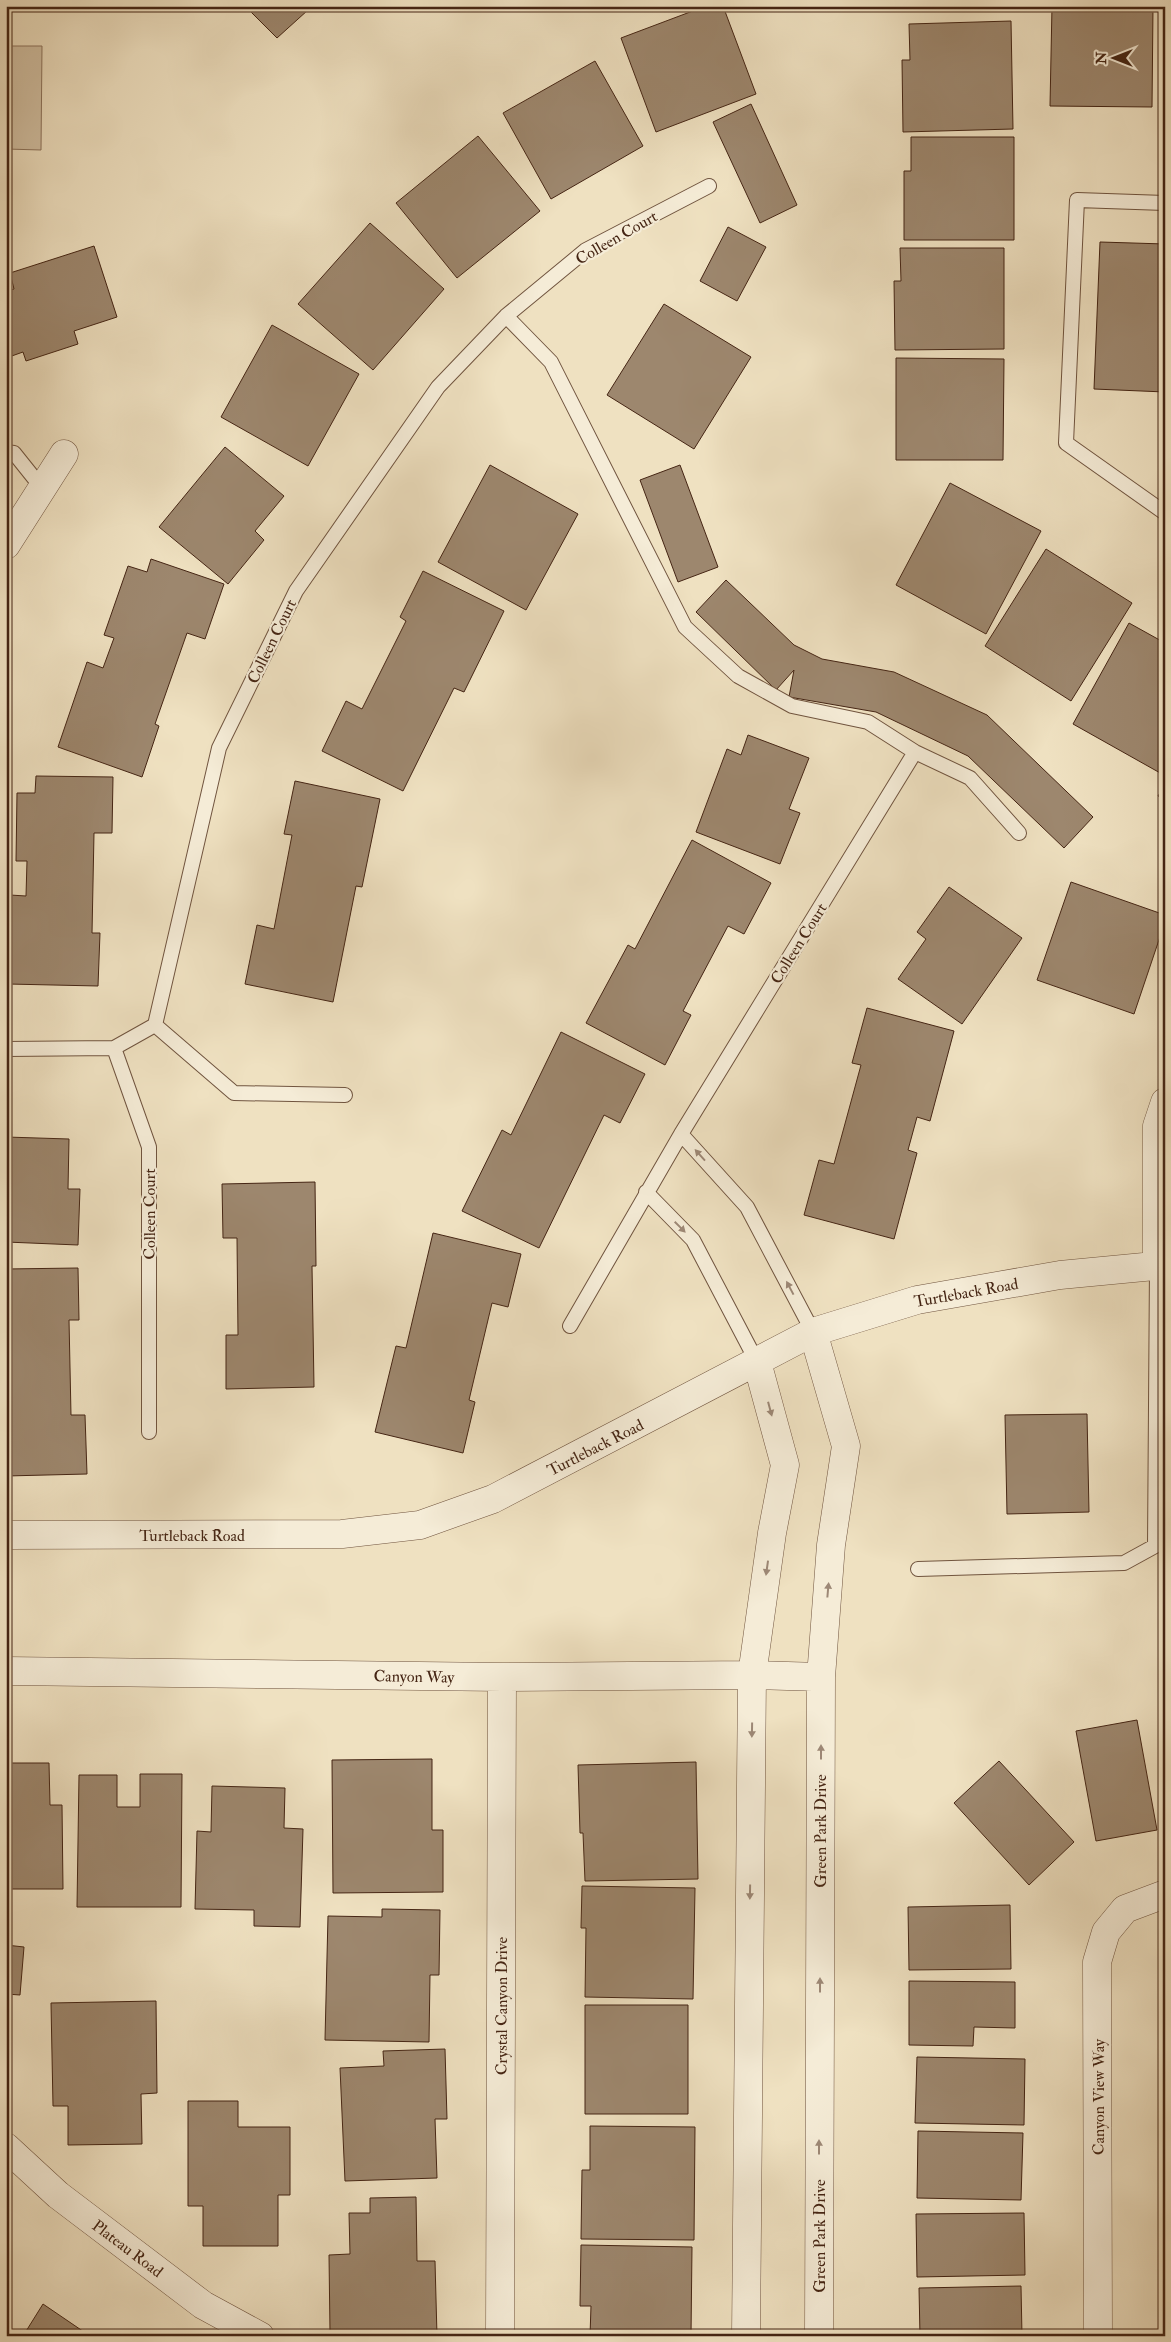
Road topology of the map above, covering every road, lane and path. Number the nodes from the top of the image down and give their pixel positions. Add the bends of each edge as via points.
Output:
1 (709, 186) dead end
2 (1165, 204) edge
3 (506, 316) junction
4 (6, 452) edge
5 (64, 454) dead end
6 (42, 488) junction
7 (1165, 513) edge
8 (6, 545) edge
9 (915, 752) junction
10 (1019, 834) dead end
11 (154, 1025) junction
12 (114, 1048) junction
13 (6, 1049) edge
14 (345, 1095) dead end
15 (1165, 1102) edge
16 (681, 1134) junction
17 (646, 1192) junction
18 (1161, 1266) edge
19 (570, 1326) dead end
20 (813, 1332) junction
21 (757, 1362) junction
22 (1160, 1381) edge
23 (149, 1432) dead end
24 (6, 1535) edge
25 (918, 1569) dead end
26 (6, 1671) edge
27 (752, 1675) junction
28 (502, 1677) junction
29 (821, 1677) junction
30 (1165, 1894) edge
31 (6, 2146) edge
32 (260, 2336) edge
33 (500, 2336) edge
34 (746, 2336) edge
35 (819, 2336) edge
36 (1098, 2336) edge

1 - 3 lane, Colleen Court via 586,250
2 - 7 lane via 1077,200 1066,443
3 - 9 lane via 551,362 684,627 738,676 792,706 868,722
3 - 11 lane, Colleen Court via 438,386 292,600 219,748
4 - 6 lane via 14,452
5 - 6 street
6 - 8 street
9 - 10 lane via 970,778
9 - 16 lane, Colleen Court
11 - 12 lane
11 - 14 lane via 234,1094
12 - 13 lane
12 - 23 lane, Colleen Court via 149,1146
15 - 18 street via 1156,1126
16 - 17 lane, Colleen Court
20 -> 16 lane via 747,1207
17 - 19 lane, Colleen Court
17 -> 21 lane via 693,1240
18 - 20 street, Turtleback Road via 1060,1275 916,1300
18 - 22 lane
20 - 21 street, Turtleback Road
29 -> 20 street, Green Park Drive via 831,1545 846,1446
21 - 24 street, Turtleback Road via 493,1499 420,1524 342,1534
21 -> 27 street via 785,1464
22 - 25 lane via 1155,1546 1124,1563
26 - 28 street, Canyon Way
27 - 28 street, Canyon Way
27 - 29 street, Canyon Way
27 -> 34 street
28 - 33 street, Crystal Canyon Drive
35 -> 29 street, Green Park Drive
30 - 36 street, Canyon View Way via 1125,1909 1106,1932 1097,1962
31 - 32 street, Plateau Road via 58,2195 203,2305

